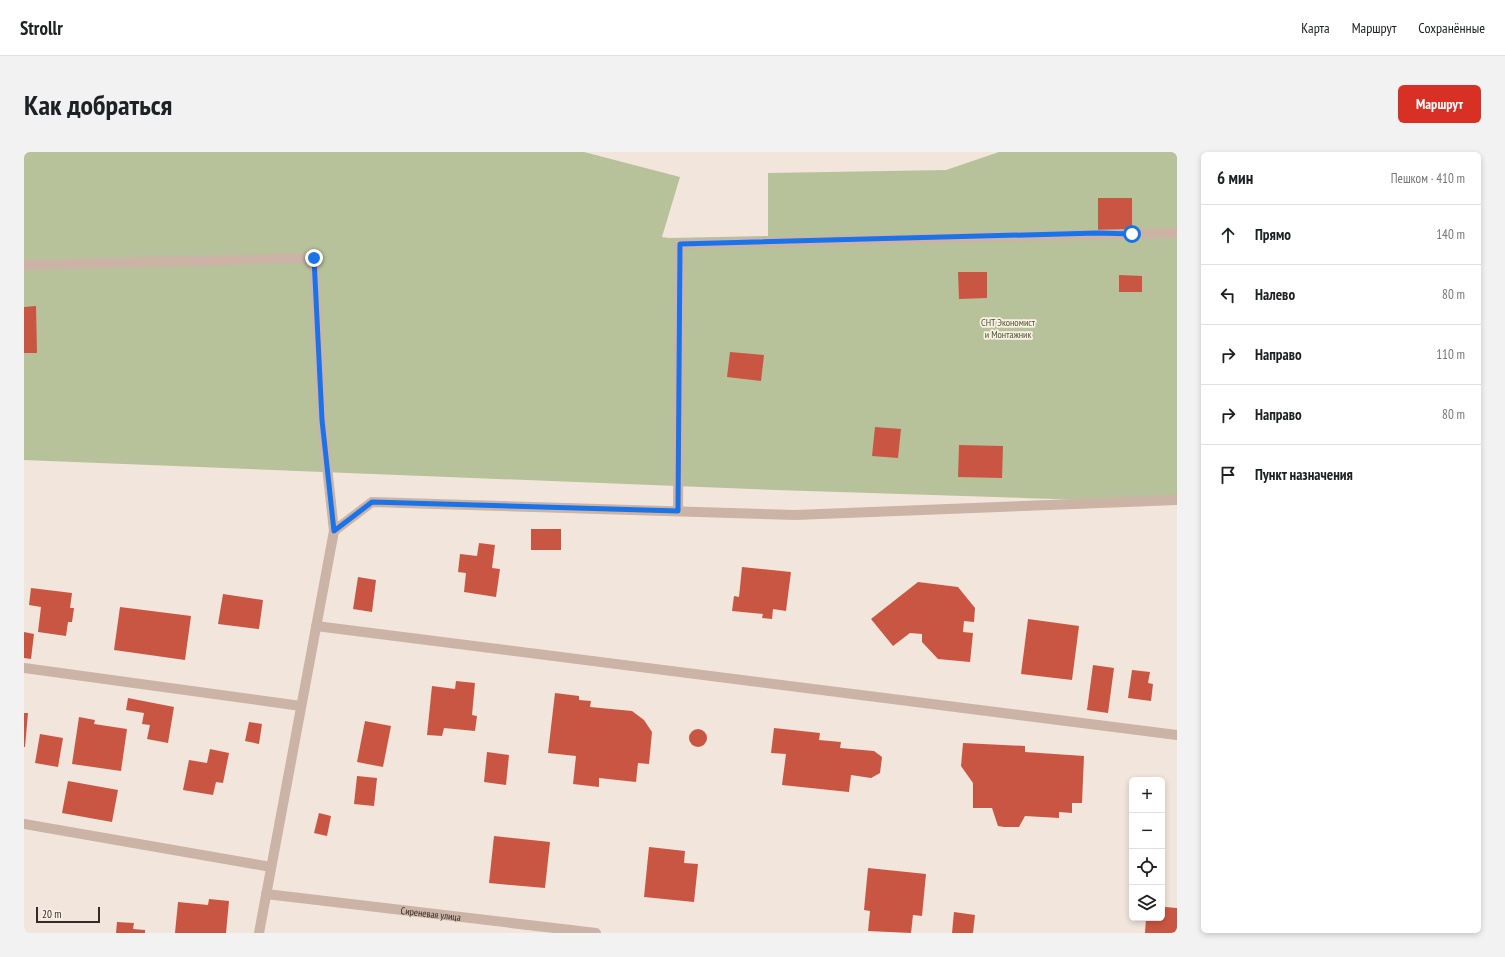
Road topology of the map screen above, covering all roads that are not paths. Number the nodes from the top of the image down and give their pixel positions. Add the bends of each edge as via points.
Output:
1 (1177, 232) edge
2 (24, 265) edge
3 (1177, 500) edge
4 (678, 511) junction
5 (334, 531) junction
6 (316, 626) junction
7 (24, 668) edge
8 (301, 706) junction
9 (1177, 735) edge
10 (24, 824) edge
11 (271, 867) junction
12 (266, 894) junction
13 (259, 933) edge
14 (596, 933) edge

1 - 4 street via 680,244
2 - 5 street via 314,258 322,420
3 - 4 street via 795,515
4 - 5 street via 372,502
5 - 6 street
6 - 8 street
6 - 9 street
7 - 8 street
8 - 11 street
10 - 11 street
11 - 12 street
12 - 13 street
12 - 14 street, Сиреневая улица

